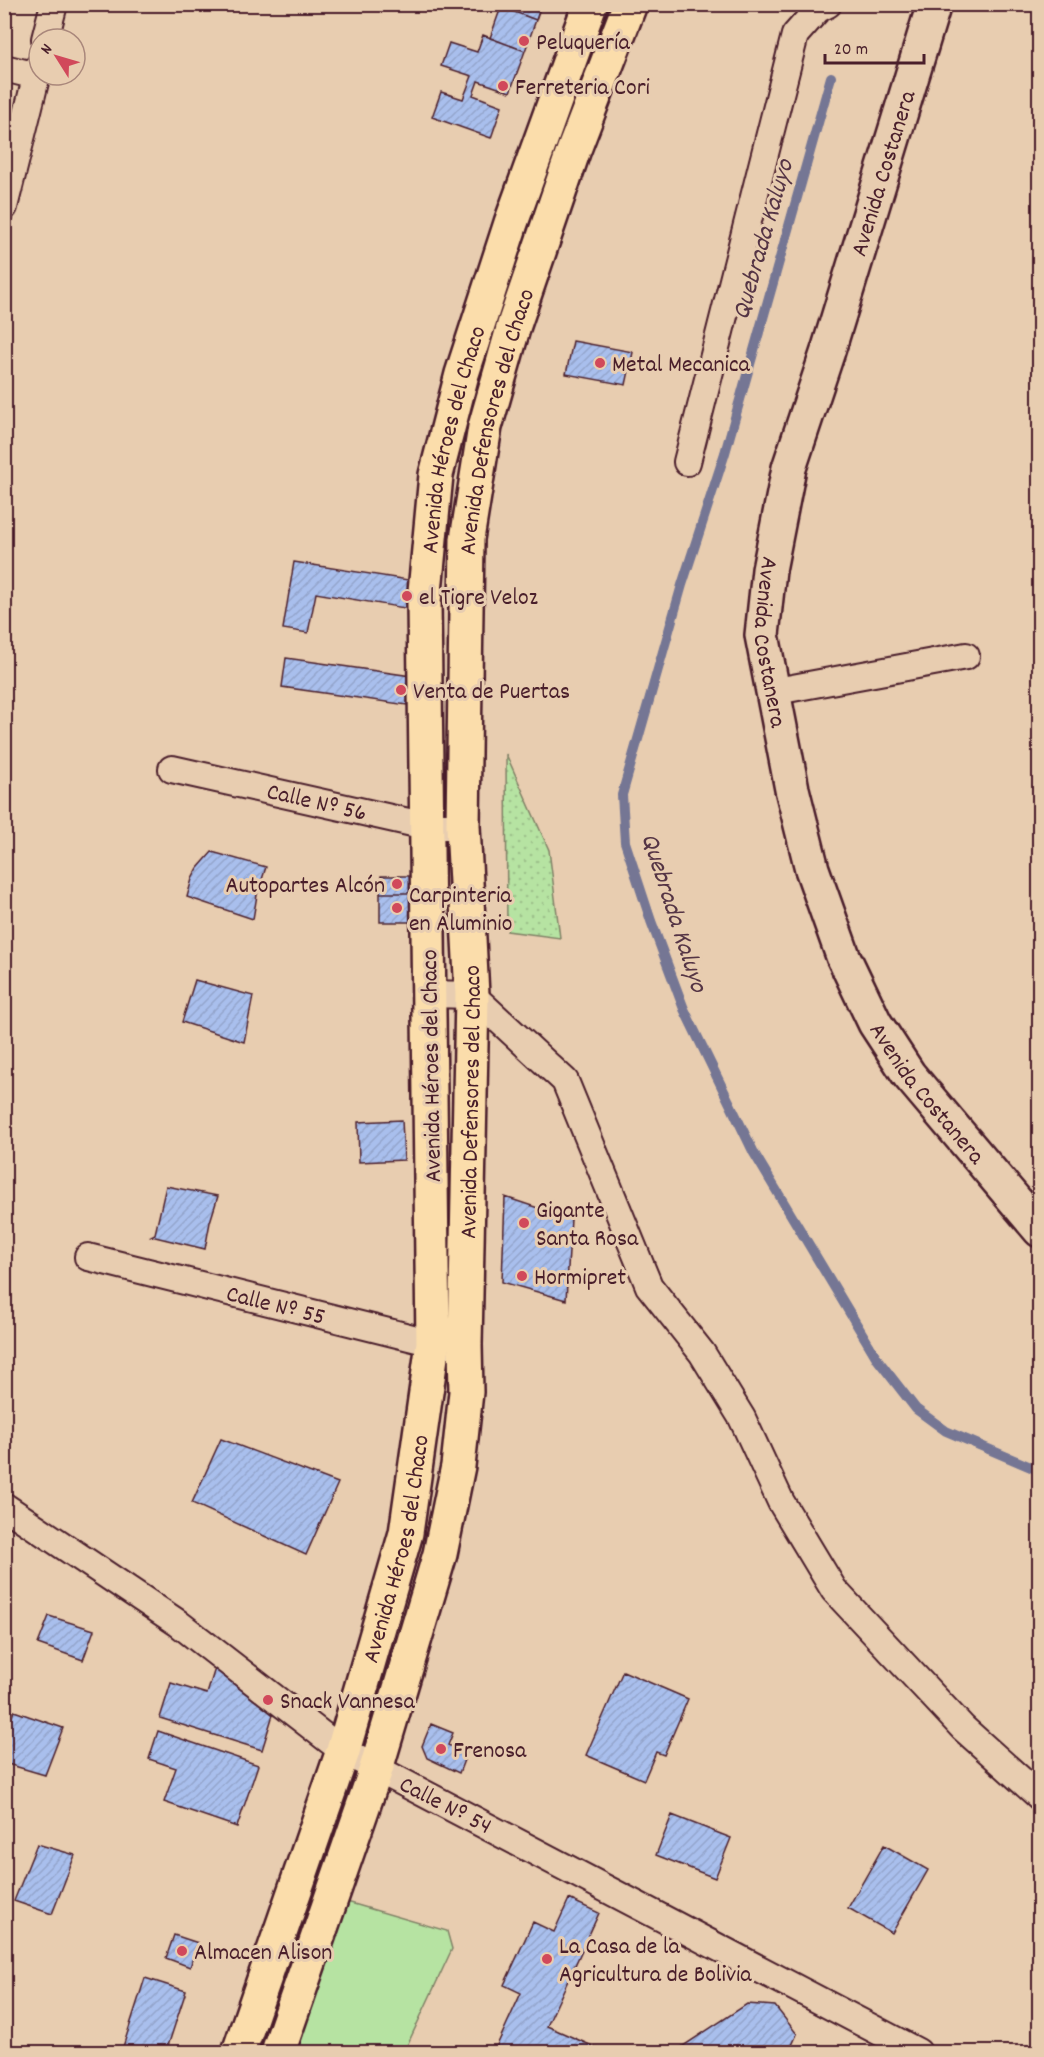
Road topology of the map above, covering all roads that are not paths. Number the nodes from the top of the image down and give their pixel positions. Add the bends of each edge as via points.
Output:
1 (54, 4) edge
2 (590, 4) edge
3 (630, 4) edge
4 (828, 4) edge
5 (934, 4) edge
6 (48, 27) edge
7 (4, 68) edge
8 (27, 70) edge
9 (34, 87) edge
10 (4, 207) edge
11 (687, 462) dead end
12 (966, 656) dead end
13 (771, 692) junction
14 (172, 769) dead end
15 (426, 825) junction
16 (463, 826) junction
17 (429, 994) junction
18 (472, 995) junction
19 (1035, 1215) edge
20 (88, 1257) dead end
21 (449, 1344) junction
22 (4, 1506) edge
23 (343, 1750) junction
24 (376, 1769) junction
25 (1040, 1797) edge
26 (267, 1972) junction
27 (302, 1984) junction
28 (239, 2052) edge
29 (278, 2052) edge
30 (918, 2052) edge

1 - 6 street
2 - 15 main road, Avenida Héroes del Chaco via 511,223 462,374 436,475 424,602
3 - 16 main road, Avenida Defensores del Chaco via 573,152 514,325 486,427 467,539
4 - 11 street via 818,9 795,35
5 - 13 main road, Avenida Costanera via 789,468 769,570 762,635
7 - 8 street
9 - 10 street
12 - 13 street
13 - 19 main road, Avenida Costanera via 812,869 843,956 875,1023 909,1075
14 - 15 street, Calle Nº 56
15 - 16 street, Calle Nº 56
15 - 17 main road, Avenida Héroes del Chaco
16 - 18 main road, Avenida Defensores del Chaco
17 - 18 street
17 - 21 main road, Avenida Héroes del Chaco
18 - 21 main road, Avenida Defensores del Chaco
18 - 25 street via 565,1081 649,1286 702,1353 742,1418 781,1502 834,1590 963,1728
20 - 21 street, Calle Nº 55
21 - 23 main road, Avenida Héroes del Chaco via 406,1533
21 - 24 main road, Avenida Defensores del Chaco via 466,1392 458,1466 440,1554
22 - 23 street, Calle Nº 54 via 178,1623
23 - 24 street, Calle Nº 54
23 - 26 main road, Avenida Héroes del Chaco
24 - 27 main road, Avenida Defensores del Chaco
24 - 30 street, Calle Nº 54
26 - 27 main road
26 - 28 main road, Avenida Héroes del Chaco
27 - 29 main road, Avenida Defensores del Chaco

